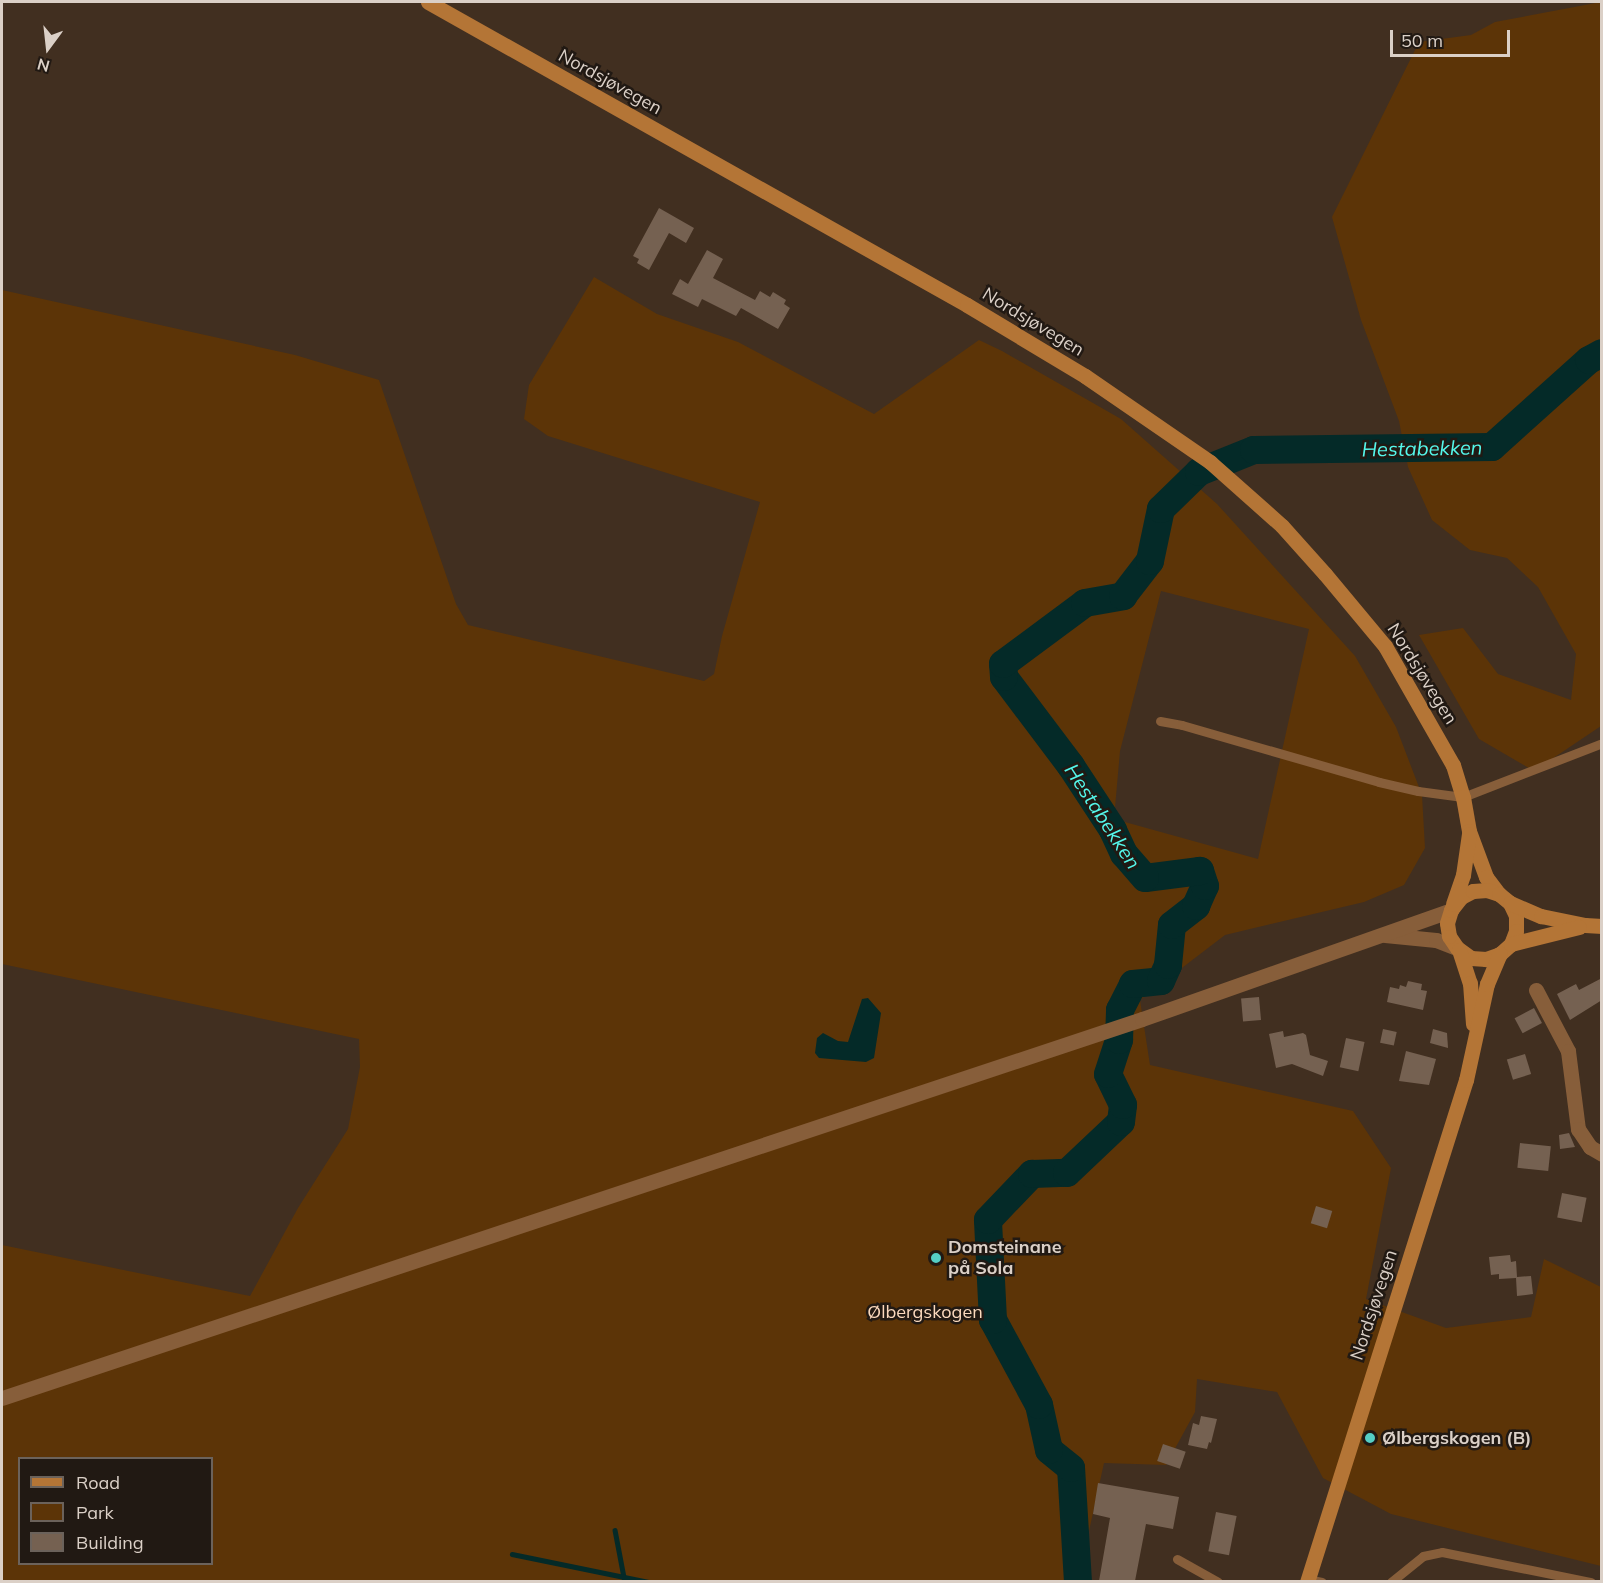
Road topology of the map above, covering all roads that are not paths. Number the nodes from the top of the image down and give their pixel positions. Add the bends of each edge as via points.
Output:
1 (428, 2) edge
2 (1160, 721) dead end
3 (1602, 743) edge
4 (1463, 797) junction
5 (1469, 831) junction
6 (1505, 899) junction
7 (1451, 908) junction
8 (1585, 925) junction
9 (1602, 926) edge
10 (1376, 934) junction
11 (1458, 949) junction
12 (1505, 949) junction
13 (1536, 990) dead end
14 (1474, 1038) junction
15 (1602, 1154) edge
16 (2, 1398) edge
17 (1177, 1559) dead end
18 (1218, 1581) edge
19 (1312, 1581) edge
20 (1392, 1581) edge
21 (1591, 1581) edge

1 - 4 main road, Nordsjøvegen via 967,305 1085,376 1210,462 1282,526 1385,646 1436,732 1453,765
2 - 4 lane via 1379,782
3 - 4 lane
4 - 5 main road, Nordsjøvegen
5 - 6 main road, Nordsjøvegen via 1486,877
5 - 7 main road, Nordsjøvegen via 1463,875
6 - 7 main road via 1486,890 1473,891
6 - 8 main road via 1541,916
6 - 12 main road via 1516,916 1516,931
7 - 10 street
7 - 11 main road via 1448,930
8 - 9 main road
8 - 12 main road
10 - 11 street via 1436,940
10 - 16 street via 894,1106
11 - 12 main road via 1471,958 1486,959
11 - 14 main road, Nordsjøvegen via 1470,983
12 - 14 main road, Nordsjøvegen via 1487,984
13 - 15 street via 1568,1051 1578,1129 1590,1147
14 - 19 main road, Nordsjøvegen via 1466,1080
17 - 18 lane
20 - 21 lane via 1423,1556 1442,1552

